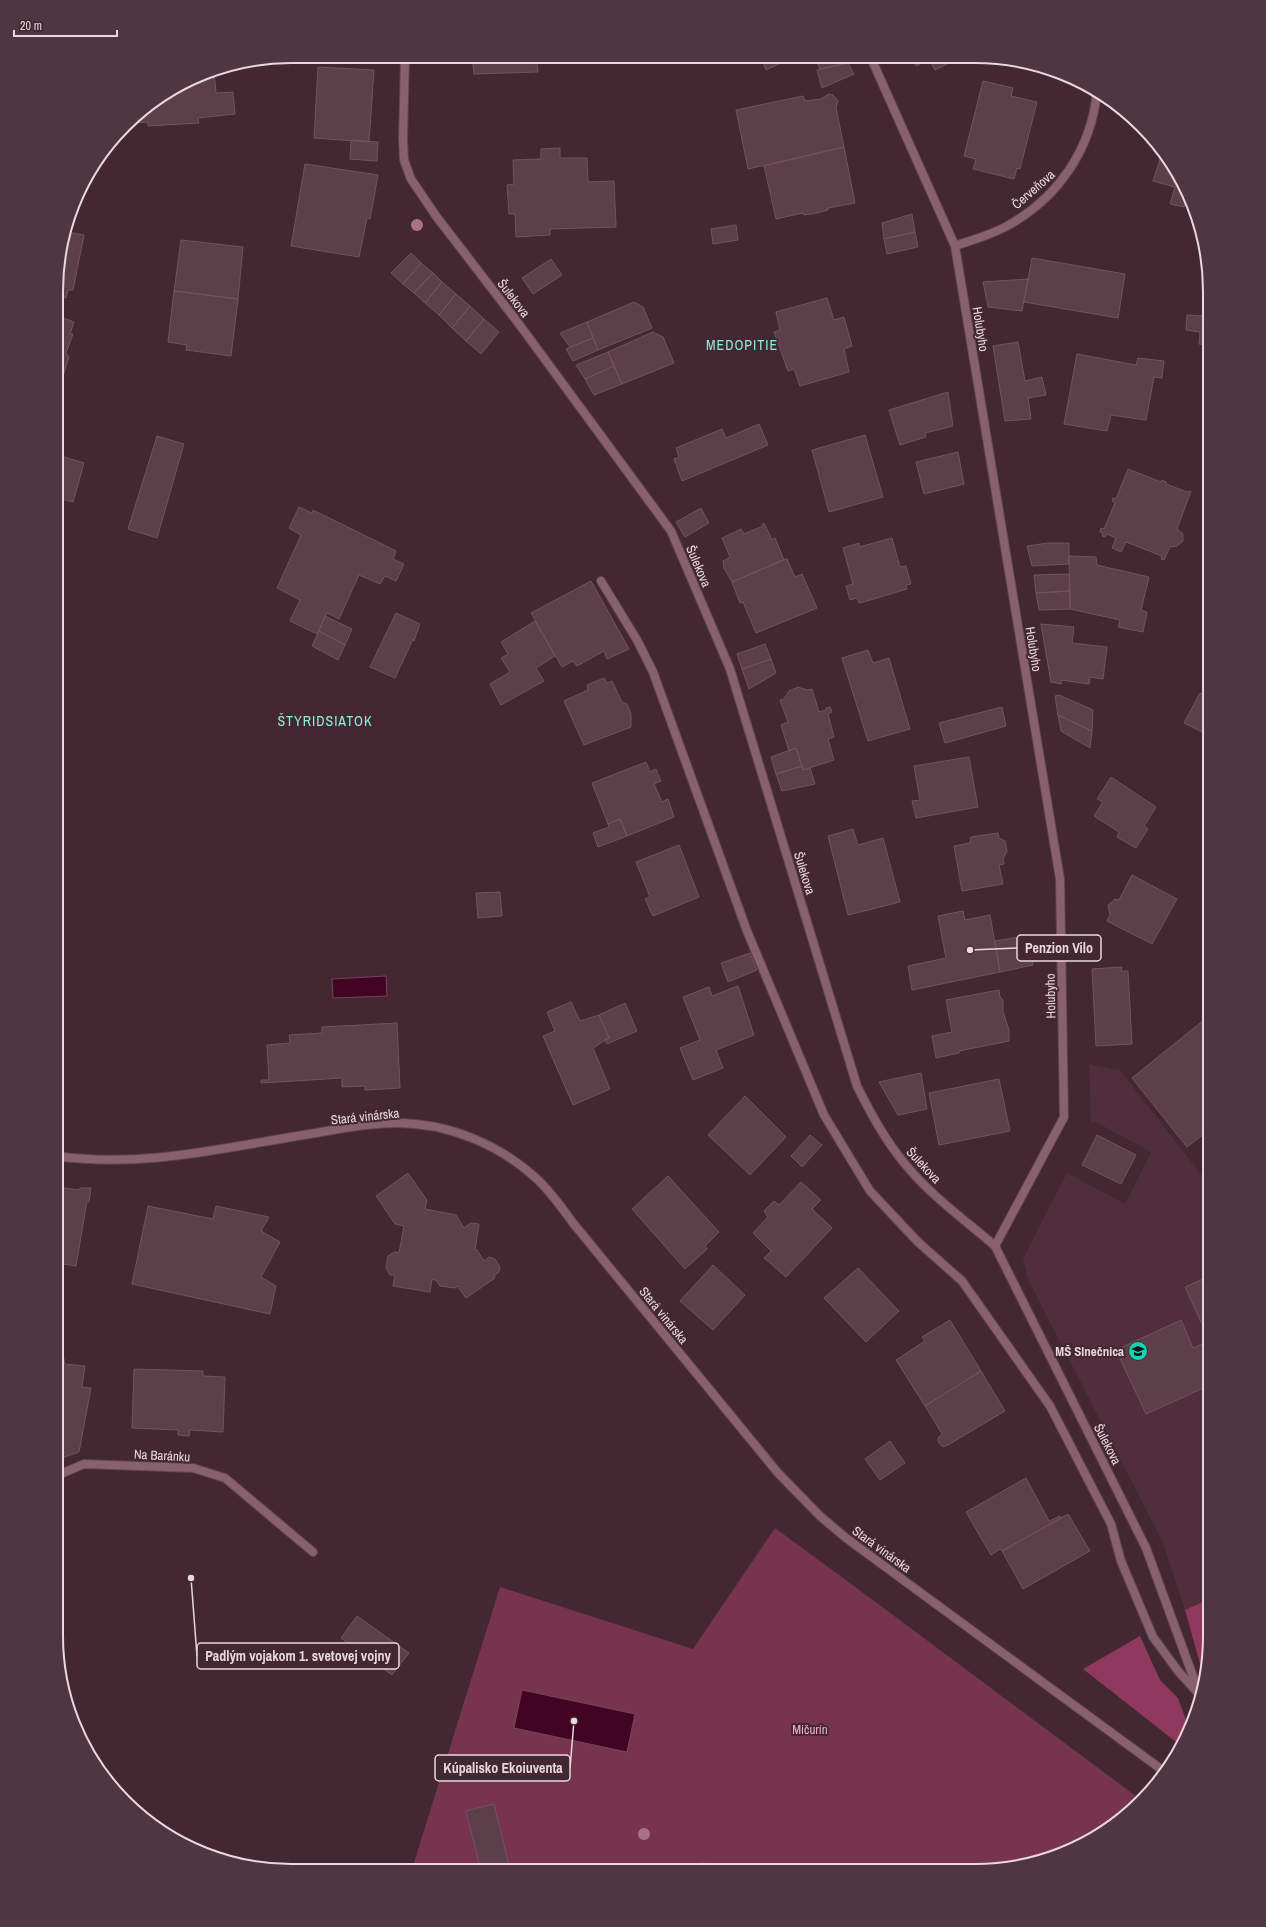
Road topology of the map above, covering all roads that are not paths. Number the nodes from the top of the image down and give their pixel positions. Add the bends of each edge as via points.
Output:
1 (405, 63) edge
2 (873, 63) edge
3 (1096, 98) edge
4 (955, 246) junction
5 (601, 581) dead end
6 (63, 1157) edge
7 (995, 1246) junction
8 (63, 1473) edge
9 (314, 1552) dead end
10 (1197, 1688) edge
11 (1196, 1691) edge
12 (1161, 1769) edge

1 - 7 street, Šulekova via 404,160 411,179 671,531 730,669 857,1086 868,1109 905,1165
2 - 4 street, Holubyho
3 - 4 street, Červeňova via 1085,142 1059,186 1007,226
4 - 7 street, Holubyho via 1060,878 1064,1118
5 - 11 street via 653,672 747,931 824,1116 870,1190 918,1242 962,1281 1050,1406 1111,1524 1121,1561 1153,1637
6 - 12 street, Stará vinárska via 113,1161 145,1160 354,1127 397,1123 442,1128 492,1147 520,1164 553,1196 778,1473 820,1516 846,1538
7 - 10 street, Šulekova via 1146,1548
8 - 9 street, Na Baránku via 84,1464 194,1468 225,1478

